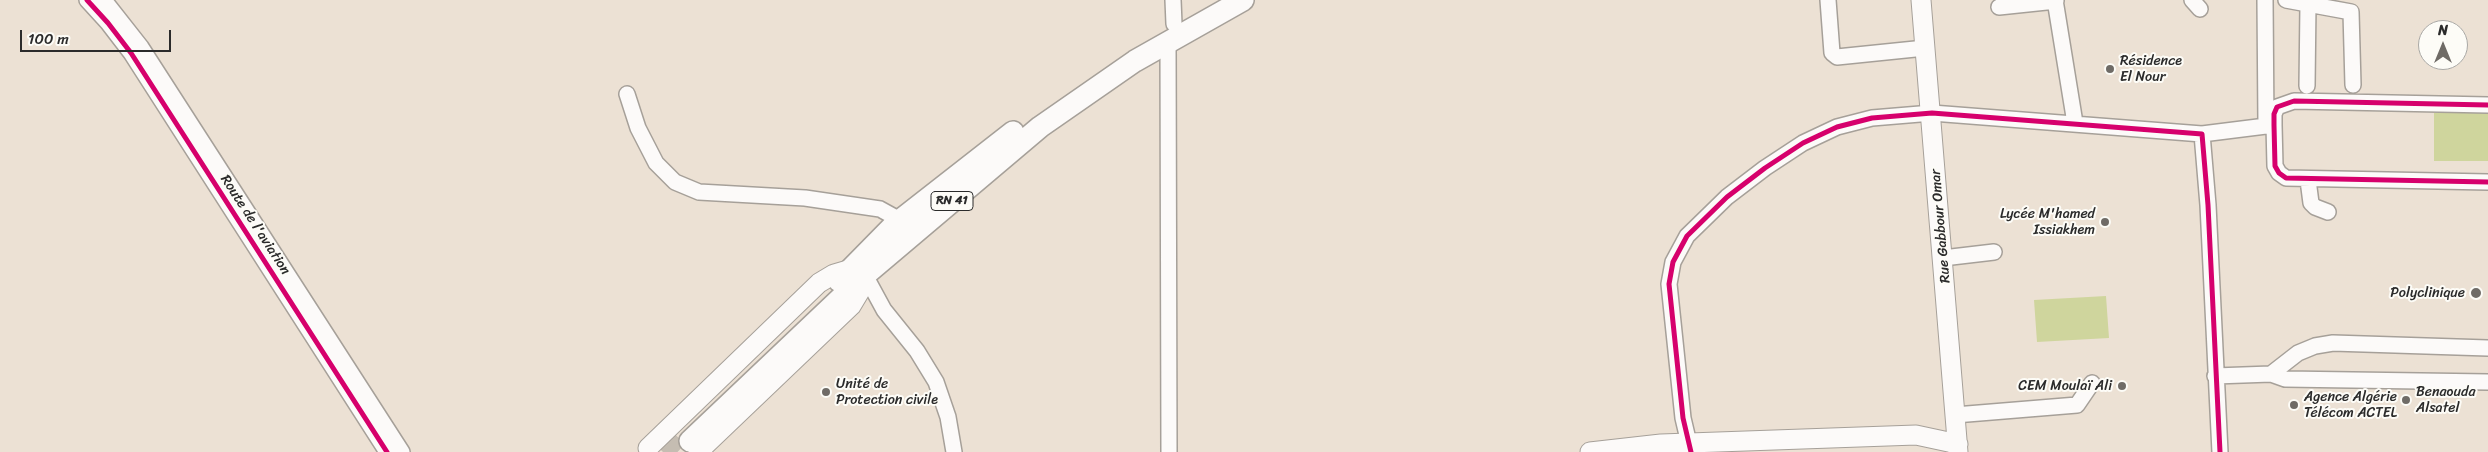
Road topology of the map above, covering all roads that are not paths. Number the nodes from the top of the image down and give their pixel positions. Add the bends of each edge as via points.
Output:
1 (86, 0) edge
2 (104, 0) edge
3 (1217, 0) edge
4 (1243, 0) edge
5 (1828, 0) edge
6 (1921, 0) edge
7 (2265, 0) edge
8 (2286, 0) edge
9 (2056, 1) edge
10 (2308, 4) junction
11 (1999, 7) dead end
12 (1174, 14) edge
13 (1925, 48) junction
14 (2353, 85) dead end
15 (2307, 86) dead end
16 (627, 94) dead end
17 (2488, 105) edge
18 (1932, 113) junction
19 (2075, 123) junction
20 (2270, 125) junction
21 (2202, 134) junction
22 (2308, 180) junction
23 (2488, 182) edge
24 (2328, 212) dead end
25 (900, 220) junction
26 (1994, 252) dead end
27 (1944, 258) junction
28 (859, 274) junction
29 (2488, 348) edge
30 (2271, 374) junction
31 (2215, 376) junction
32 (2488, 382) edge
33 (2092, 383) dead end
34 (1955, 415) junction
35 (950, 433) junction
36 (694, 445) tunnel mouth
37 (1691, 448) edge
38 (1958, 448) edge
39 (644, 450) edge
40 (388, 452) edge
41 (402, 452) edge
42 (668, 452) edge
43 (947, 452) edge
44 (954, 452) edge
45 (1169, 452) edge
46 (1590, 452) edge
47 (2220, 452) edge

1 - 40 street via 131,53
2 - 41 street, Route de l'aviation via 141,47
3 - 12 highway, RN 41
4 - 12 highway, RN 41
5 - 13 street via 1832,53 1837,57
6 - 13 main road, Rue Gabbour Omar
7 - 20 street
8 - 10 street
9 - 11 street
9 - 19 street
10 - 14 street via 2351,12
10 - 15 street
12 - 25 highway, RN 41
12 - 28 highway, RN 41 via 1103,82 1040,127
12 - 45 street
13 - 18 main road, Rue Gabbour Omar
16 - 25 street via 638,128 656,163 675,182 699,192 805,198 880,209
17 - 20 street via 2294,101 2278,107
18 - 19 street
18 - 27 main road, Rue Gabbour Omar
18 - 37 street via 1872,118 1837,127 1803,142 1727,197 1688,236 1673,262 1669,284 1683,418
19 - 21 street
20 - 21 street
20 - 22 street via 2275,166 2279,173 2286,178
21 - 31 street
22 - 23 street
22 - 24 street via 2311,202
25 - 28 highway, RN 41
26 - 27 street
27 - 34 main road, Rue Gabbour Omar
28 - 35 street via 917,351 936,382
28 - 36 highway, RN 41
28 - 39 main road via 834,274 819,283
29 - 30 street via 2333,343 2298,352
30 - 31 street
30 - 32 street via 2285,378
31 - 47 street
33 - 34 street via 2077,404
34 - 38 main road, Rue Gabbour Omar
35 - 43 street
35 - 44 street
37 - 38 main road via 1916,435
37 - 46 main road via 1661,444
39 - 42 main road via 660,448

